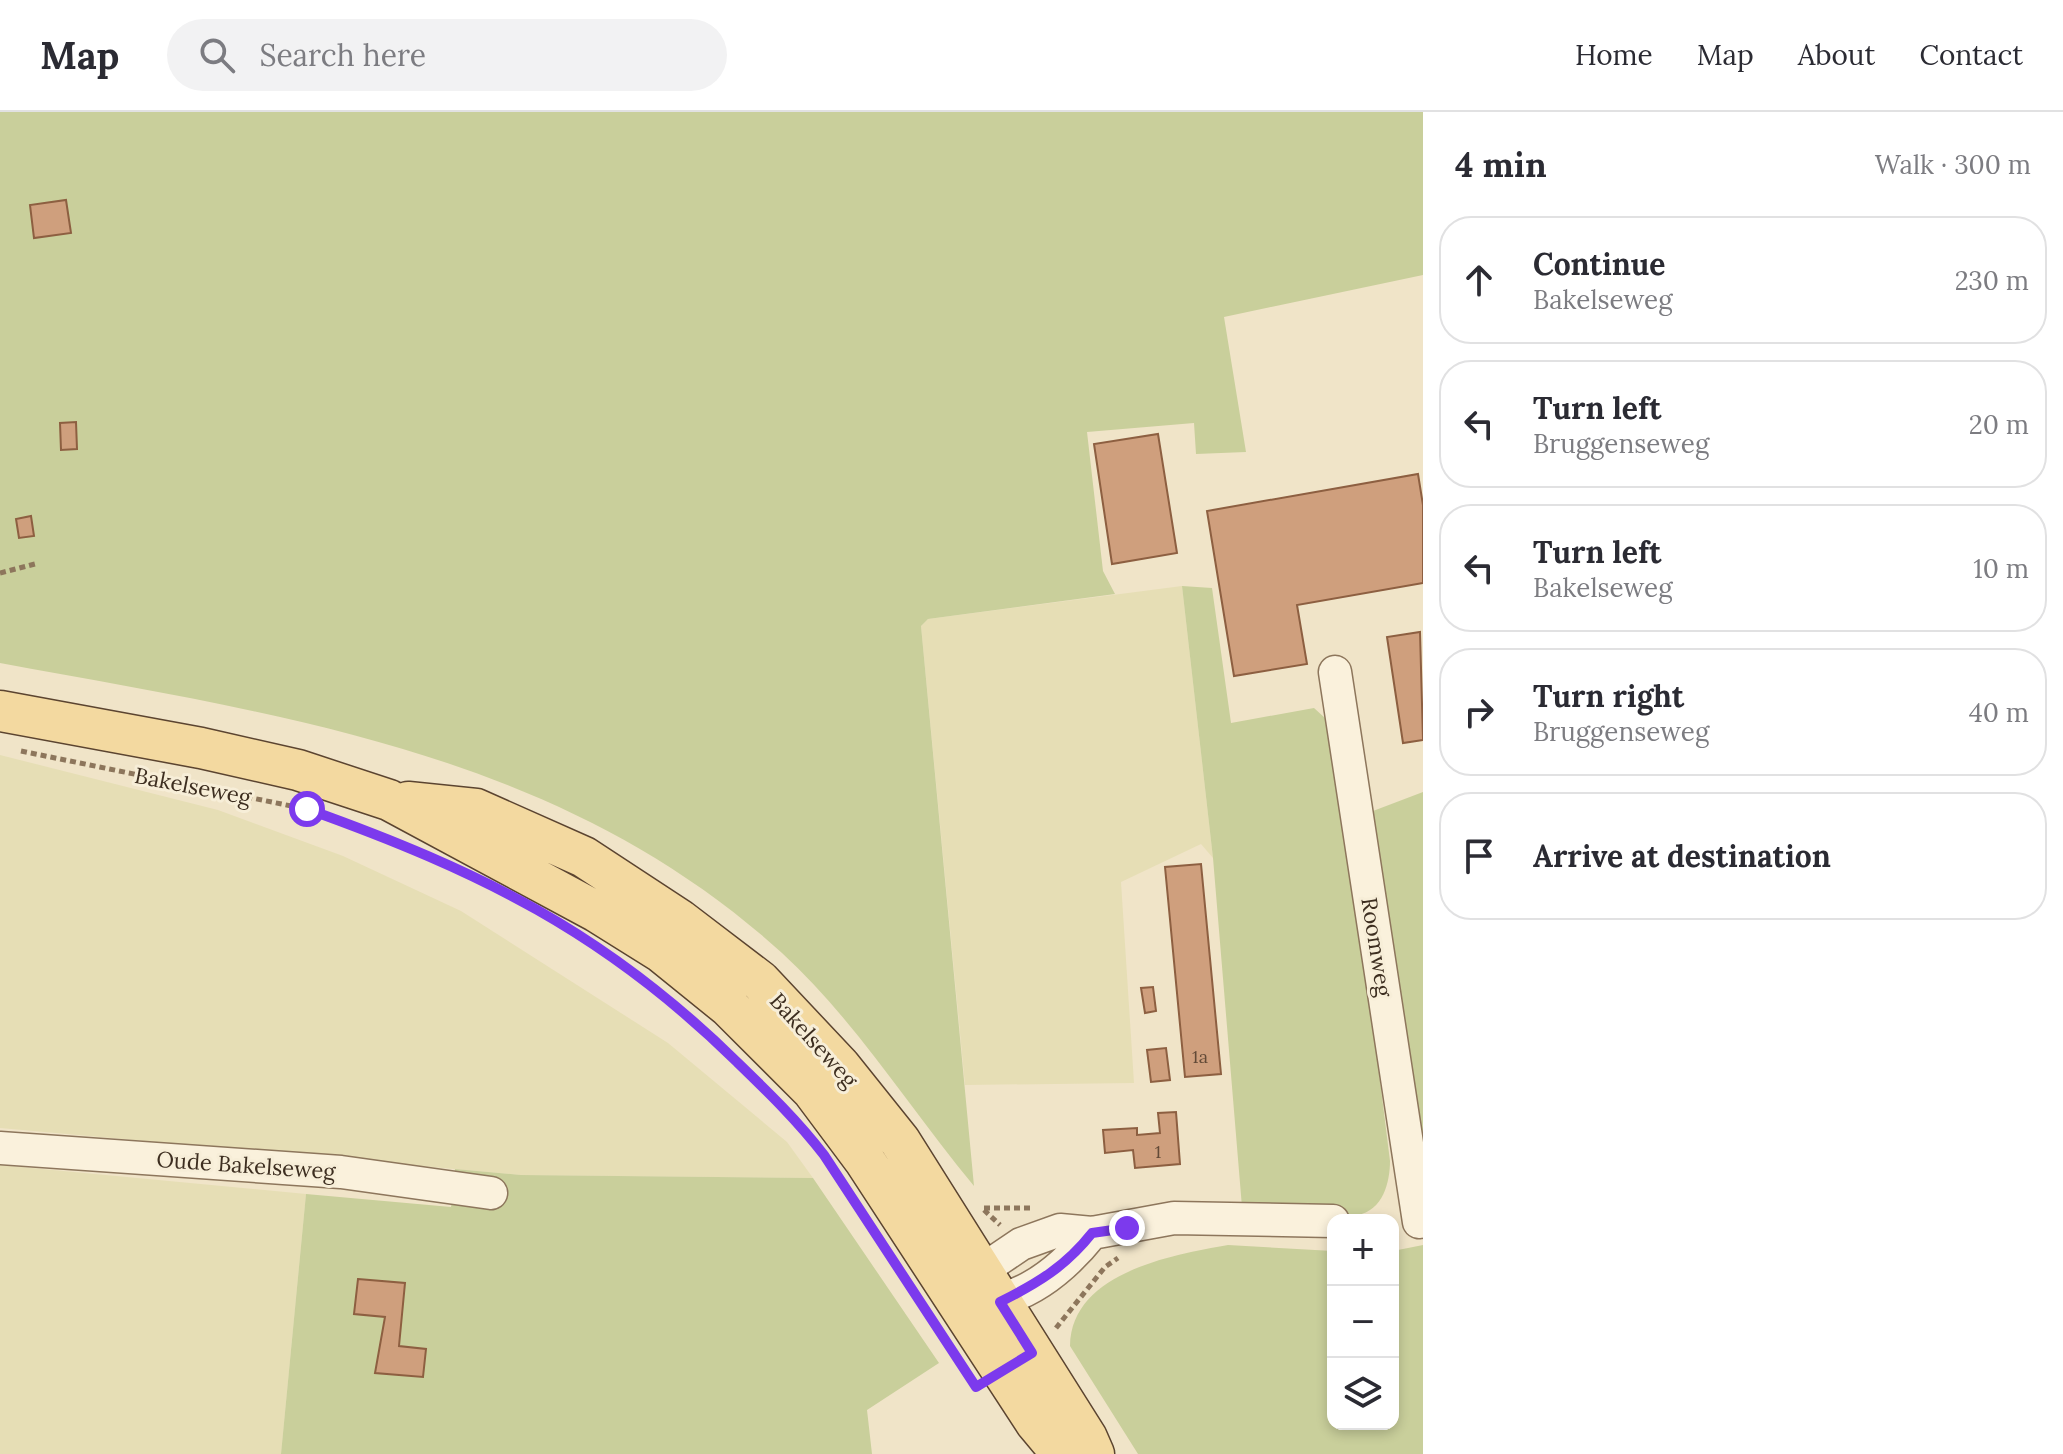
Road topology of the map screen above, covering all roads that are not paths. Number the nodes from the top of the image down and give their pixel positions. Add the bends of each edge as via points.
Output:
1 (1335, 672) dead end
2 (0, 711) edge
3 (389, 800) junction
4 (0, 1148) edge
5 (491, 1193) dead end
6 (1327, 1221) edge
7 (1412, 1222) edge
8 (990, 1287) junction
9 (956, 1304) junction
10 (1062, 1454) edge
11 (1094, 1454) edge

1 - 7 street, Roomweg
2 - 3 main road, Bakelseweg via 298,770
3 - 8 main road, Bakelseweg via 476,809 584,857 760,981 840,1066 900,1141
3 - 9 main road, Bakelseweg via 597,912 661,952 729,1007 812,1090 865,1161
4 - 5 street, Oude Bakelseweg via 341,1172
6 - 8 street via 1174,1218 1092,1233 1071,1260 1043,1280
8 - 9 street
8 - 11 main road, Bakelseweg
9 - 10 main road, Bakelseweg

